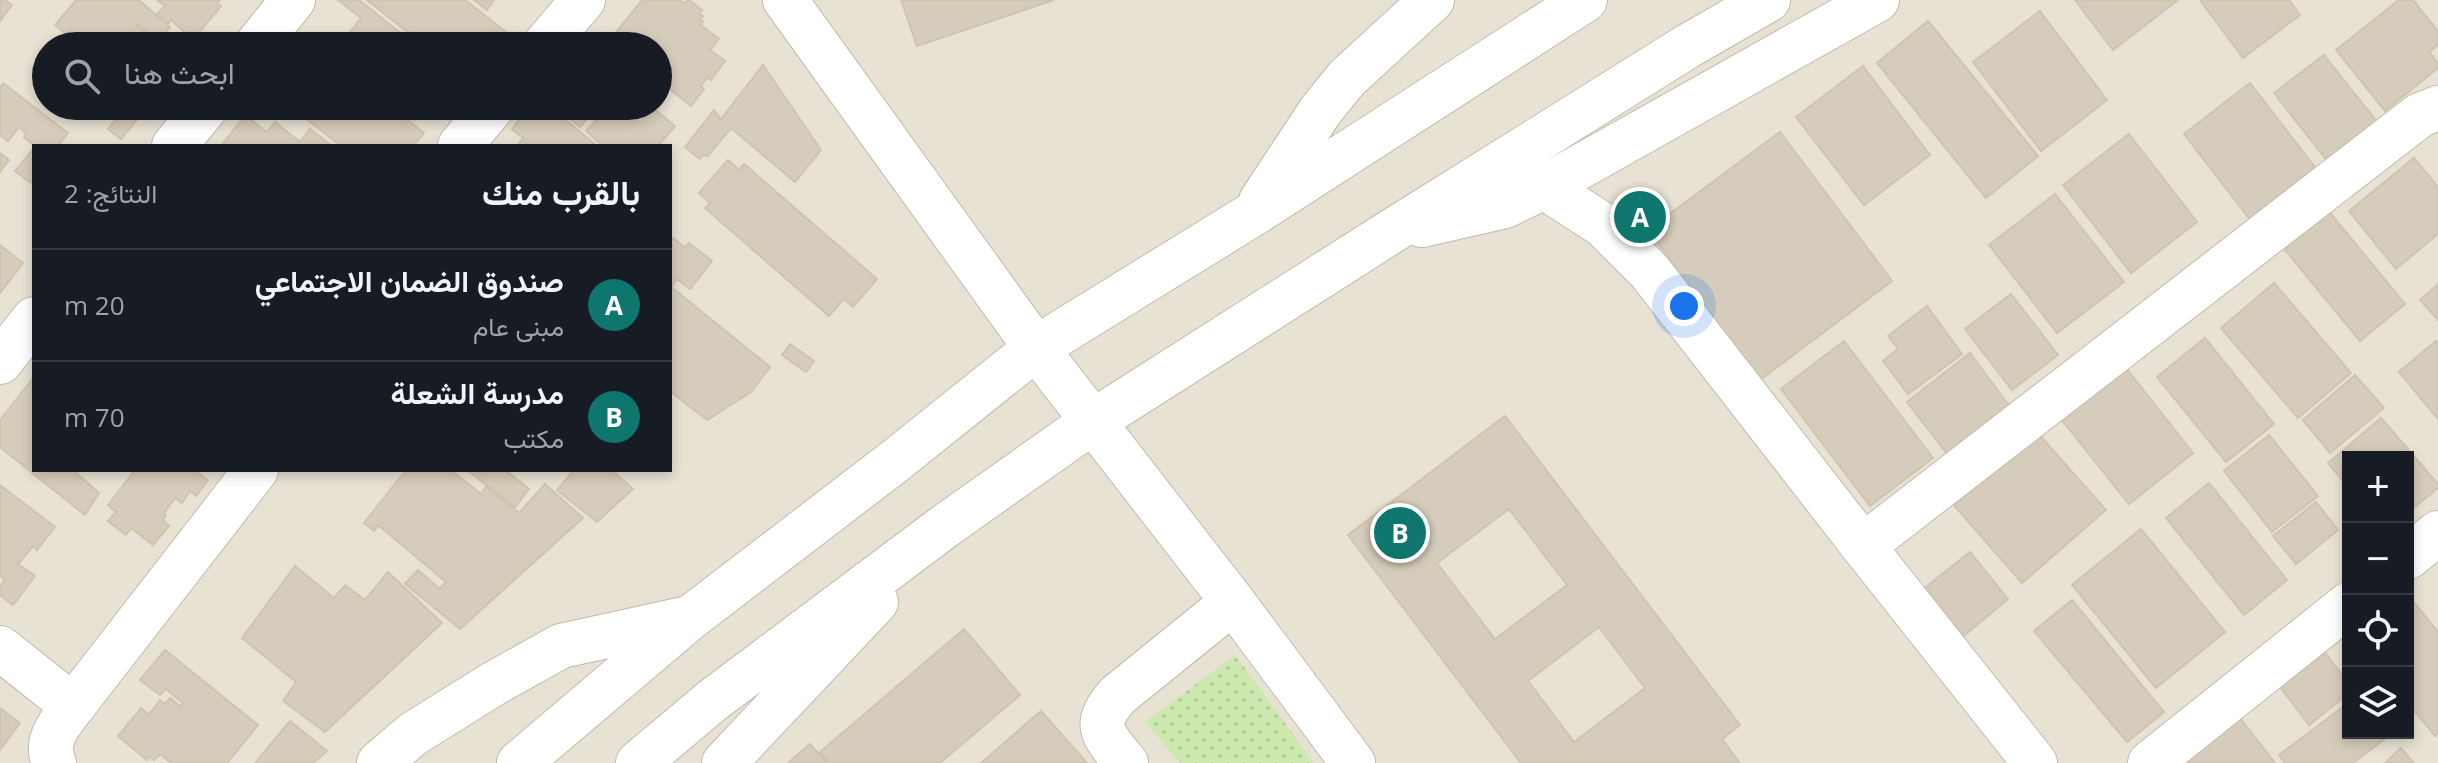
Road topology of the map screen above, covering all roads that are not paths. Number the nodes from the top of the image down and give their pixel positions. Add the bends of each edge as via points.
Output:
1 (583, 0) edge
2 (785, 0) edge
3 (1432, 0) edge
4 (1585, 0) edge
5 (1768, 0) edge
6 (1877, 0) edge
7 (291, 1) edge
8 (267, 32) edge
9 (556, 32) edge
10 (2438, 108) edge
11 (195, 120) edge
12 (481, 120) edge
13 (176, 144) edge
14 (462, 144) edge
15 (1544, 187) junction
16 (1253, 214) junction
17 (1392, 231) junction
18 (32, 322) edge
19 (1036, 348) junction
20 (0, 362) edge
21 (1092, 422) junction
22 (254, 472) edge
23 (945, 526) junction
24 (2438, 533) edge
25 (1863, 546) junction
26 (2414, 552) edge
27 (1233, 602) junction
28 (2342, 610) edge
29 (690, 618) junction
30 (0, 648) edge
31 (73, 706) junction
32 (2020, 758) edge
33 (54, 763) edge
34 (379, 763) edge
35 (519, 763) edge
36 (638, 763) edge
37 (724, 763) edge
38 (1126, 763) edge
39 (1353, 763) edge
40 (2150, 763) edge

1 - 9 street
2 - 19 street
3 - 16 street via 1347,78
4 - 16 street
5 - 17 street
6 - 15 street
7 - 8 street
10 - 25 street via 2420,115
11 - 13 street
12 - 14 street
15 - 17 street via 1505,206
15 - 25 street via 1603,225 1650,272
16 - 19 street
17 - 21 street
18 - 20 street
19 - 21 street
19 - 29 street
21 - 23 street
21 - 27 street
22 - 31 street
23 - 36 street via 713,700
23 - 37 street
24 - 26 street
25 - 32 street
27 - 38 street via 1106,709 1103,732
27 - 39 street
28 - 40 street
29 - 34 street via 561,646 413,734
29 - 35 street
30 - 31 street
31 - 33 street via 51,743

